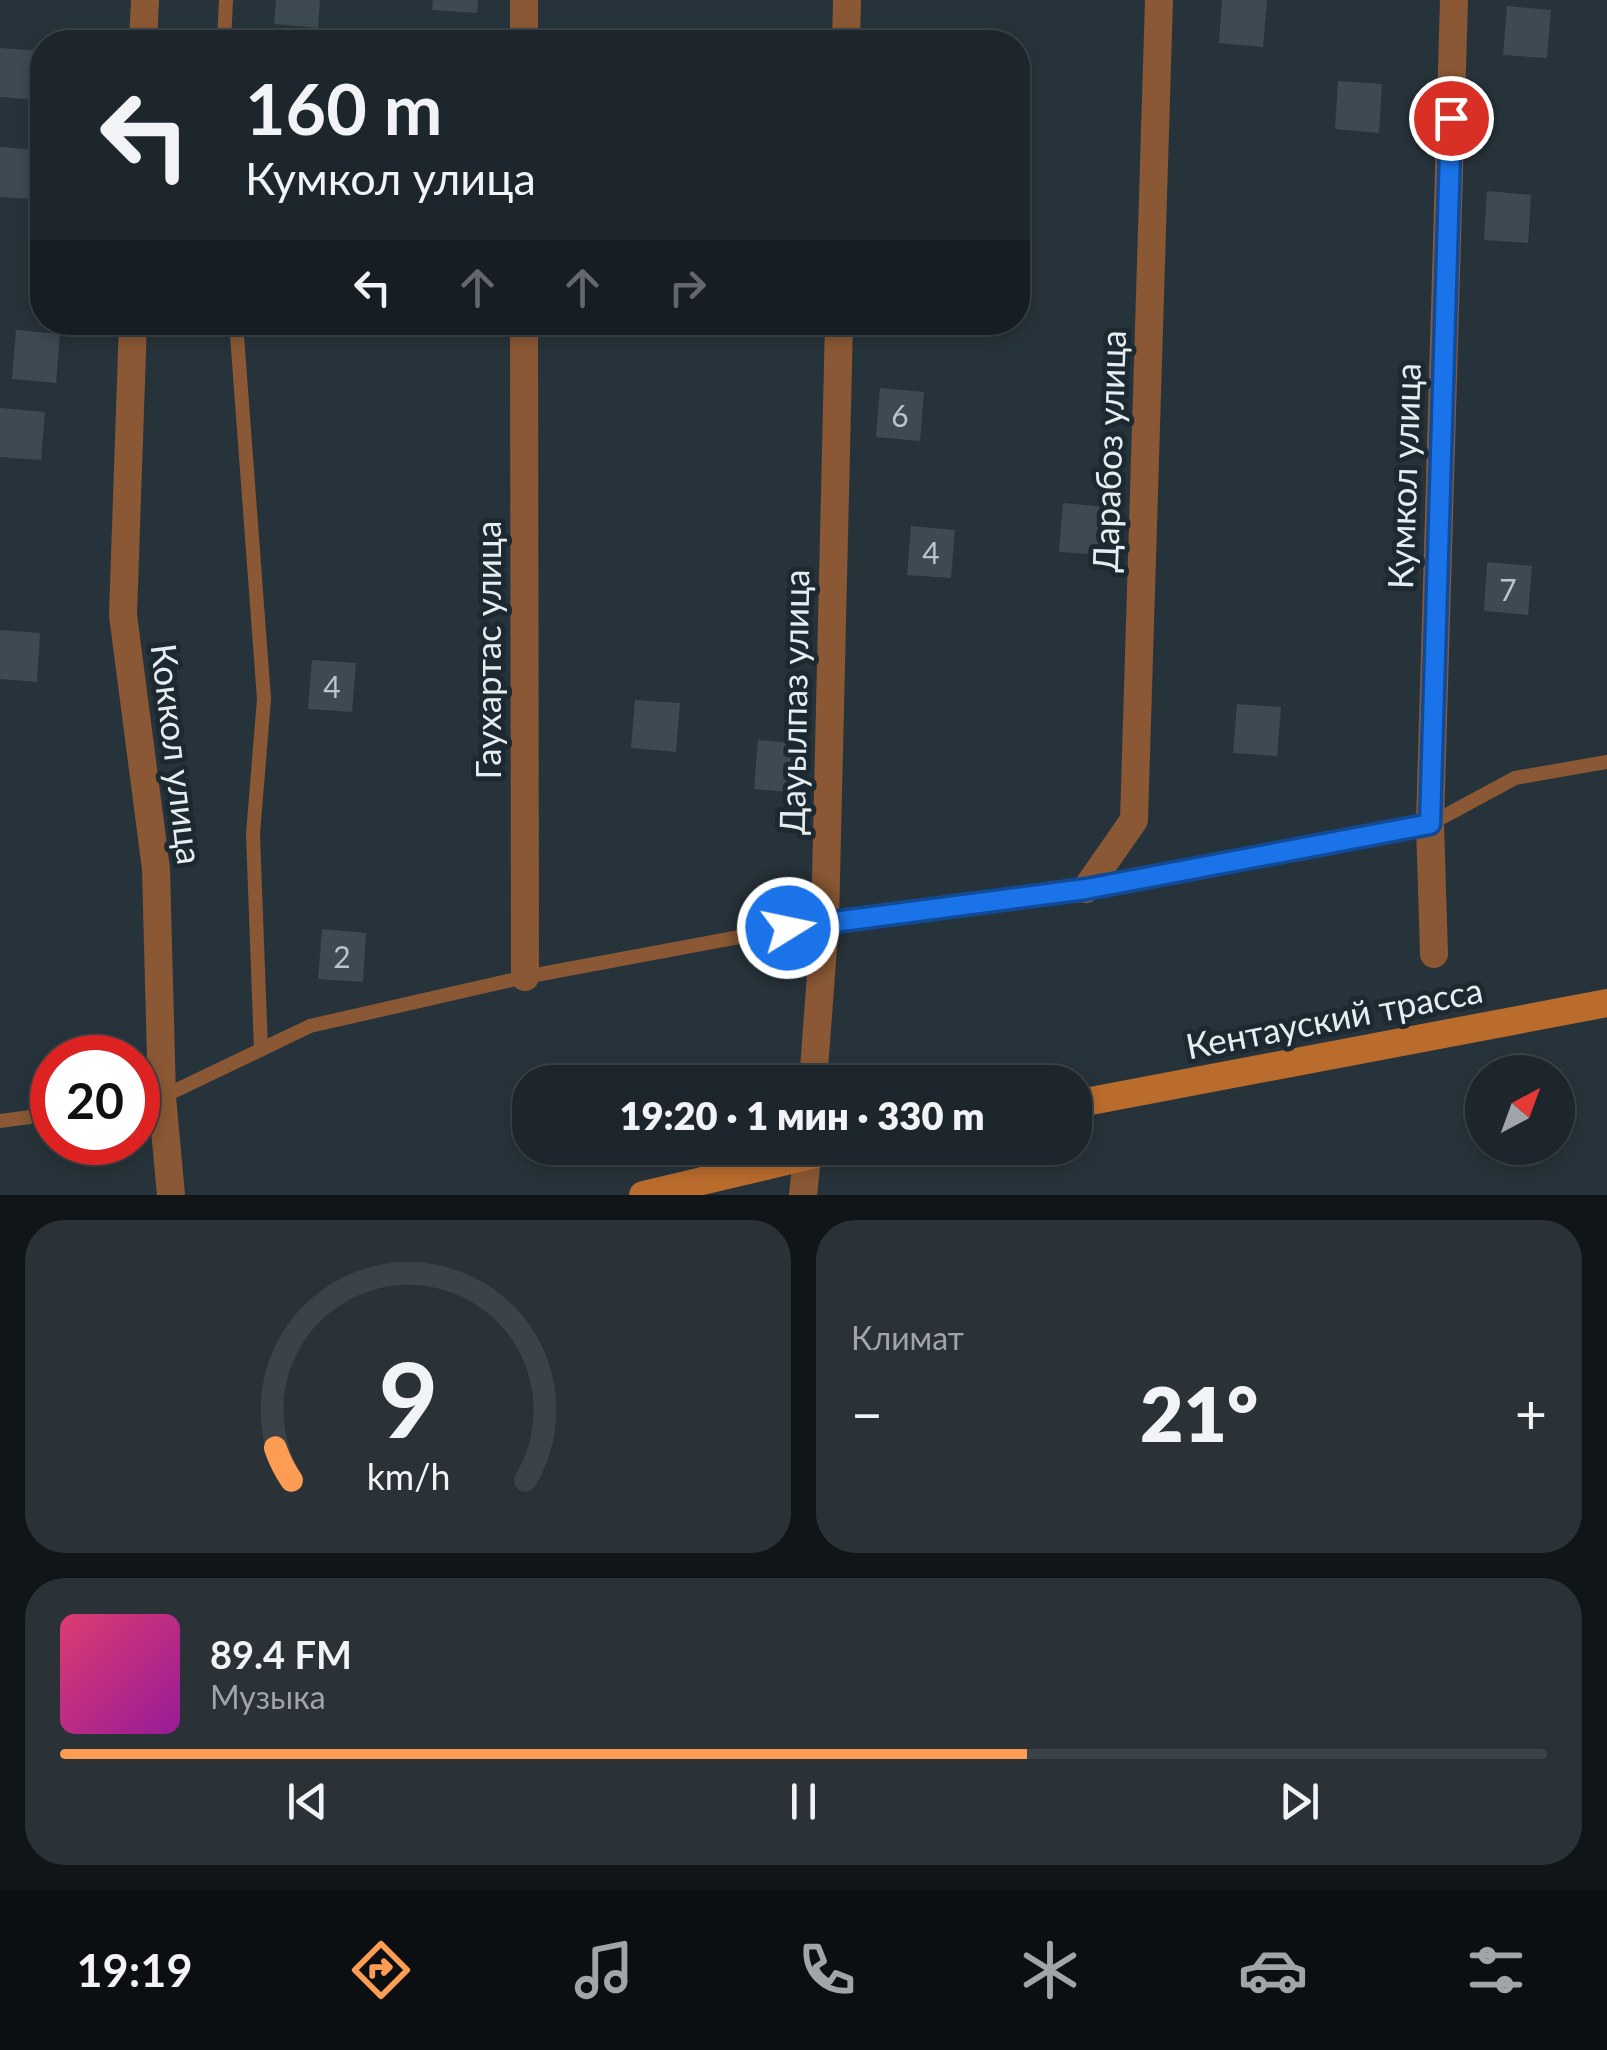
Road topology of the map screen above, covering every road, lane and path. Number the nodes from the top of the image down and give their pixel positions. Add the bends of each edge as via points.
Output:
1 (144, 0) edge
2 (226, 0) edge
3 (524, 0) edge
4 (846, 0) edge
5 (1159, 0) edge
6 (1454, 0) edge
7 (143, 30) edge
8 (225, 30) edge
9 (524, 30) edge
10 (846, 30) edge
11 (133, 335) edge
12 (237, 335) edge
13 (524, 335) edge
14 (839, 335) edge
15 (1607, 762) edge
16 (1430, 824) junction
17 (1086, 889) junction
18 (825, 921) junction
19 (1434, 954) dead end
20 (526, 977) junction
21 (1607, 1004) edge
22 (152, 1035) edge
23 (261, 1050) junction
24 (814, 1065) edge
25 (160, 1095) edge
26 (1092, 1101) edge
27 (30, 1117) edge
28 (0, 1121) edge
29 (160, 1145) edge
30 (756, 1165) edge
31 (806, 1165) edge
32 (171, 1195) edge
33 (643, 1195) edge
34 (803, 1195) edge

1 - 7 street
2 - 8 lane
3 - 9 street
4 - 10 street
5 - 17 street, Дарабоз улица via 1134,820
6 - 16 street, Кумкол улица
11 - 22 street, Коккол улица via 123,615 156,869
12 - 23 lane via 264,700 253,834
13 - 20 street, Гаухартас улица
14 - 18 street, Дауылпаз улица
15 - 16 lane via 1515,778
16 - 17 lane
16 - 19 street, Кумкол улица
17 - 18 lane
18 - 20 lane
18 - 24 street, Дауылпаз улица
20 - 23 lane via 310,1026
21 - 26 main road, Кентауский трасса
23 - 25 lane
27 - 28 lane
29 - 32 street, Коккол улица
30 - 33 main road
31 - 34 street

